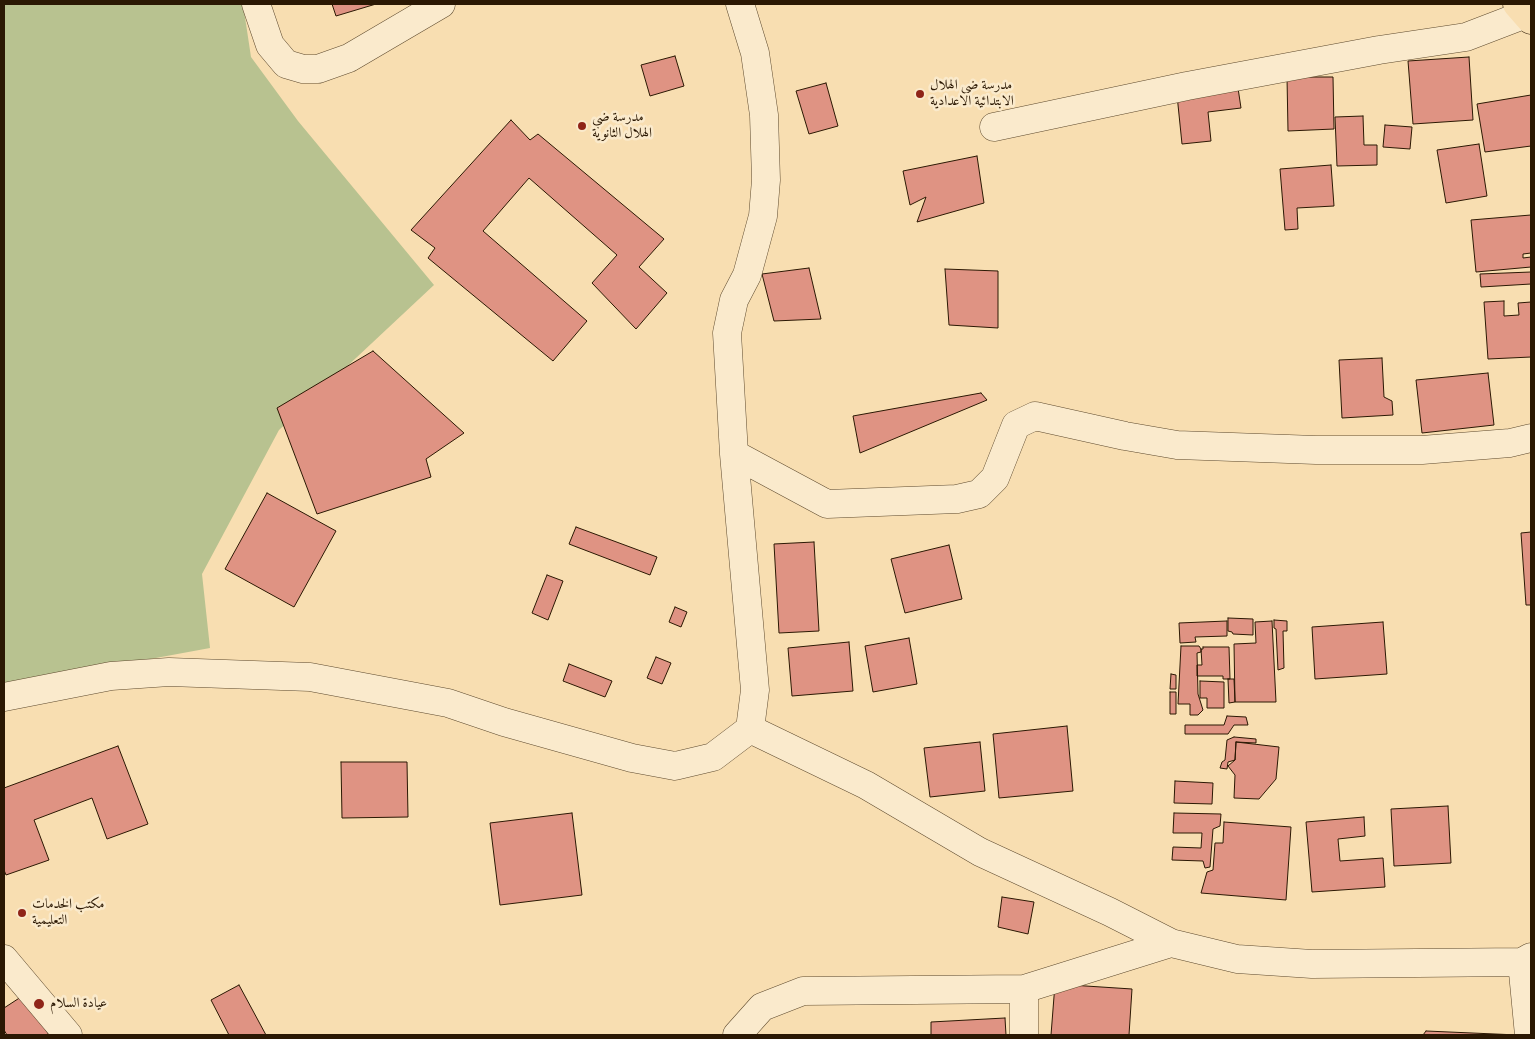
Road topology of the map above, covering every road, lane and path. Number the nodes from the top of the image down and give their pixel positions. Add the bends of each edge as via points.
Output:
1 (256, 4) edge
2 (441, 4) edge
3 (740, 4) edge
4 (1525, 13) edge
5 (994, 127) dead end
6 (1531, 438) edge
7 (734, 454) junction
8 (4, 697) edge
9 (750, 728) junction
10 (1171, 943) junction
11 (1527, 960) edge
12 (6, 965) edge
13 (1024, 989) junction
14 (68, 1035) edge
15 (737, 1035) edge
16 (1024, 1035) edge
17 (1529, 1035) edge

1 - 2 street via 270,45 286,64 318,69 349,58
3 - 7 street via 754,53 764,115 766,180 763,216 747,276 734,300 727,333
4 - 5 street via 1466,37 1177,88
6 - 7 street via 1510,443 1422,450 1177,445 1035,416 1016,425 995,478 979,494 957,499 827,504
7 - 9 street via 755,690
8 - 9 street via 111,676 170,672 310,677 448,703 632,758 675,766 713,757
9 - 10 street via 866,785 980,852
10 - 11 street via 1237,959 1312,964
10 - 13 street
11 - 17 street
12 - 14 street
13 - 15 street via 803,991 762,1007
13 - 16 street

